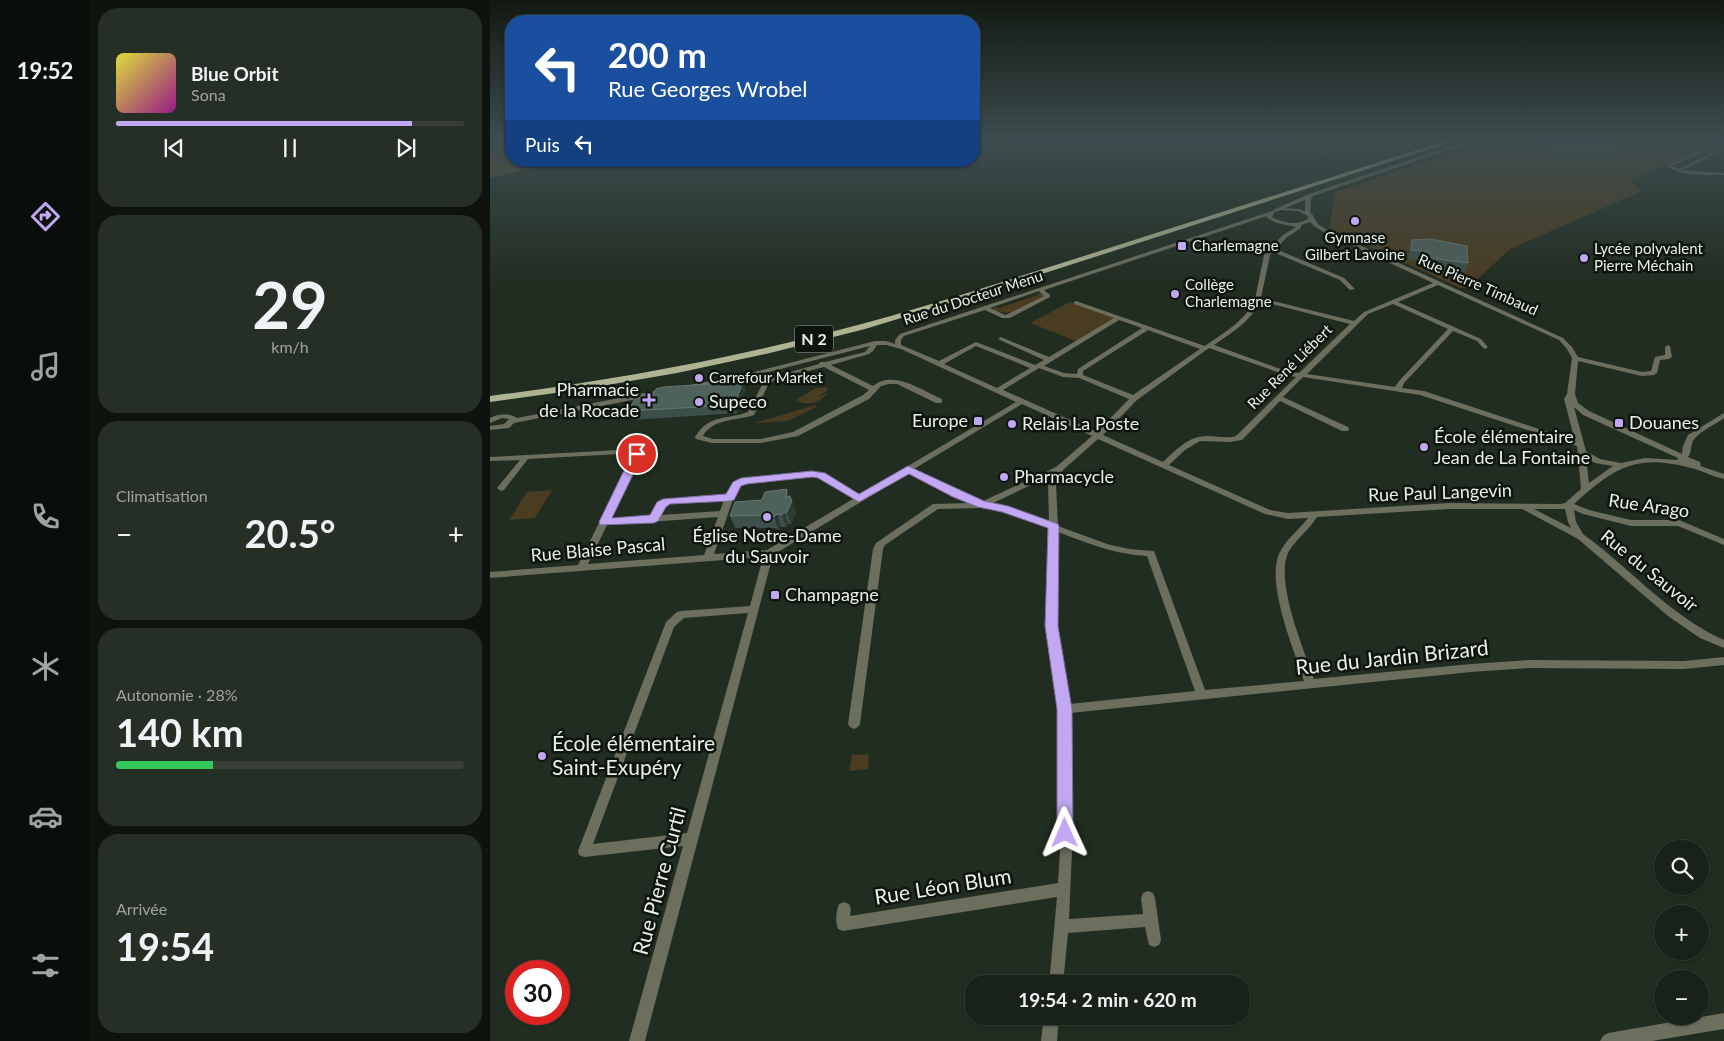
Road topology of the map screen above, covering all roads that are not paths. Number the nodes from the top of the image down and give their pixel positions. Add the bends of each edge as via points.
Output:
1 (1308, 188) edge
2 (1334, 188) edge
3 (1311, 195) junction
4 (1273, 211) junction
5 (1310, 216) junction
6 (1281, 223) junction
7 (1237, 224) junction
8 (1299, 224) junction
9 (1315, 229) junction
10 (1292, 232) junction
11 (1327, 232) junction
12 (1271, 249) junction
13 (1437, 283) junction
14 (1352, 289) dead end
15 (1042, 290) junction
16 (1258, 299) junction
17 (1392, 301) junction
18 (1076, 303) dead end
19 (986, 308) junction
20 (1119, 318) junction
21 (1354, 323) junction
22 (1147, 328) junction
23 (1452, 328) junction
24 (1001, 339) dead end
25 (875, 343) junction
26 (898, 346) junction
27 (1207, 347) junction
28 (1485, 347) dead end
29 (1668, 347) dead end
30 (813, 358) junction
31 (1575, 358) junction
32 (1050, 359) junction
33 (824, 364) junction
34 (939, 364) junction
35 (1037, 367) junction
36 (1300, 375) junction
37 (1080, 376) junction
38 (680, 388) edge
39 (1398, 388) junction
40 (671, 390) edge
41 (874, 390) junction
42 (998, 390) junction
43 (1571, 394) junction
44 (1134, 398) junction
45 (1279, 398) junction
46 (490, 399) edge
47 (939, 401) dead end
48 (1022, 401) junction
49 (1724, 415) edge
50 (1575, 424) junction
51 (1610, 424) junction
52 (491, 428) edge
53 (1345, 430) dead end
54 (1098, 435) junction
55 (1582, 448) junction
56 (526, 457) junction
57 (490, 459) edge
58 (1680, 460) junction
59 (1164, 465) junction
60 (1622, 465) junction
61 (908, 469) junction
62 (1059, 469) junction
63 (1724, 478) edge
64 (501, 488) dead end
65 (1585, 491) junction
66 (730, 497) junction
67 (859, 499) junction
68 (982, 504) junction
69 (1568, 505) junction
70 (1521, 507) junction
71 (724, 514) junction
72 (1313, 516) junction
73 (654, 519) junction
74 (604, 522) junction
75 (1054, 526) junction
76 (1581, 536) junction
77 (1724, 542) edge
78 (769, 553) junction
79 (708, 558) junction
80 (581, 568) junction
81 (490, 575) edge
82 (754, 609) junction
83 (1724, 644) edge
84 (1724, 661) edge
85 (1311, 685) junction
86 (1202, 696) junction
87 (1064, 709) junction
88 (854, 724) dead end
89 (691, 839) junction
90 (1064, 889) junction
91 (1148, 898) dead end
92 (844, 909) dead end
93 (1151, 920) junction
94 (1062, 928) junction
95 (1154, 940) dead end
96 (1057, 975) edge
97 (1724, 1022) edge
98 (1051, 1025) edge
99 (636, 1041) edge
100 (1049, 1041) edge
101 (1608, 1041) edge

1 - 46 main road, N 2 via 868,326 658,373
2 - 3 street
3 - 4 street
3 - 5 street via 1308,200
4 - 5 street via 1294,209
4 - 6 street via 1269,215 1271,219
4 - 7 street, Rue du Docteur Menu
5 - 8 street
5 - 11 street, Rue Pierre Timbaud
6 - 7 street, Rue du Docteur Menu
6 - 8 street, Rue du Docteur Menu
6 - 10 street via 1290,226
7 - 15 street, Rue du Docteur Menu
8 - 9 street, Rue Pierre Timbaud
8 - 10 street
9 - 10 street via 1300,228
9 - 11 street, Rue Pierre Timbaud
10 - 12 street
11 - 13 street, Rue Pierre Timbaud
12 - 14 street via 1342,279
12 - 16 street via 1267,254
13 - 17 street, Rue René Liébert
13 - 31 street, Rue Pierre Timbaud via 1554,335 1570,348
15 - 19 street, Rue du Docteur Menu
15 - 19 street via 1048,296 1010,316 1004,317
16 - 21 street
16 - 27 street via 1240,324
17 - 21 street, Rue René Liébert via 1371,309
17 - 23 street
18 - 20 street
19 - 26 street, Rue du Docteur Menu via 902,335
20 - 22 street
20 - 32 street
21 - 36 street, Rue René Liébert
22 - 27 street
22 - 37 street via 1080,370
23 - 28 street via 1480,340
23 - 39 street
24 - 32 street
25 - 26 street, Rue du Docteur Menu
25 - 30 street, Rue du Docteur Menu
25 - 33 street via 868,353
26 - 34 street
27 - 36 street via 1278,371
27 - 44 street
29 - 31 street via 1670,357 1657,358 1654,373 1650,374
30 - 33 street
30 - 38 street, Rue du Docteur Menu via 746,376
31 - 43 street
32 - 35 street
33 - 41 street
33 - 41 street via 774,378 765,384 752,413 709,423 700,436 718,442 761,441 795,434
34 - 35 street via 976,344
34 - 42 street
35 - 37 street via 1063,375
35 - 42 street
36 - 39 street
36 - 45 street, Rue René Liébert
37 - 44 street
39 - 55 street via 1422,393
40 - 52 street via 513,420 506,426
41 - 47 street via 879,385 898,382
42 - 48 street
43 - 50 street via 1568,407
43 - 51 street via 1578,408
44 - 54 street
45 - 53 street
45 - 59 street, Rue René Liébert via 1239,438 1197,439
48 - 54 street
48 - 61 street
49 - 58 street via 1691,437 1687,454
50 - 51 street via 1579,419 1587,418
50 - 55 street
51 - 58 street
54 - 59 street, Rue Paul Langevin
54 - 62 street
55 - 60 street via 1598,461
55 - 65 street
56 - 57 street
56 - 64 street
56 - 74 street via 635,452 637,458
58 - 60 street
58 - 63 street
59 - 72 street, Rue Paul Langevin via 1268,512
60 - 65 street
61 - 67 street
61 - 68 street
62 - 68 street
62 - 75 street via 1052,484
65 - 69 street
66 - 67 street via 737,484 745,481 812,474 821,475
66 - 71 street
66 - 73 street via 667,501 661,505
67 - 78 street
68 - 75 street via 1004,508
68 - 88 street via 936,506 881,543
69 - 70 street, Rue Paul Langevin
69 - 76 street, Rue du Sauvoir via 1572,522
69 - 77 street, Rue Arago via 1631,523 1680,523
70 - 72 street, Rue Paul Langevin via 1440,506
70 - 76 street, Rue du Sauvoir
71 - 73 street
71 - 79 street
72 - 85 street via 1288,548 1279,570 1281,588
73 - 74 street
74 - 80 street
75 - 86 street via 1105,547 1151,553
75 - 87 street via 1051,626
76 - 83 street, Rue du Sauvoir via 1686,624
78 - 79 street, Rue Blaise Pascal
78 - 82 street, Rue Pierre Curtil
79 - 80 street, Rue Blaise Pascal
80 - 81 street, Rue Blaise Pascal
82 - 89 street, Rue Pierre Curtil
82 - 89 street via 681,615 670,625 584,851
84 - 85 street, Rue du Jardin Brizard via 1684,665 1529,664
85 - 86 street, Rue du Jardin Brizard
86 - 87 street, Rue du Jardin Brizard
87 - 90 street
89 - 99 street, Rue Pierre Curtil
90 - 92 street, Rue Léon Blum via 842,924
90 - 94 street
91 - 93 street
93 - 94 street
93 - 95 street
94 - 96 street
97 - 101 street
98 - 100 street

